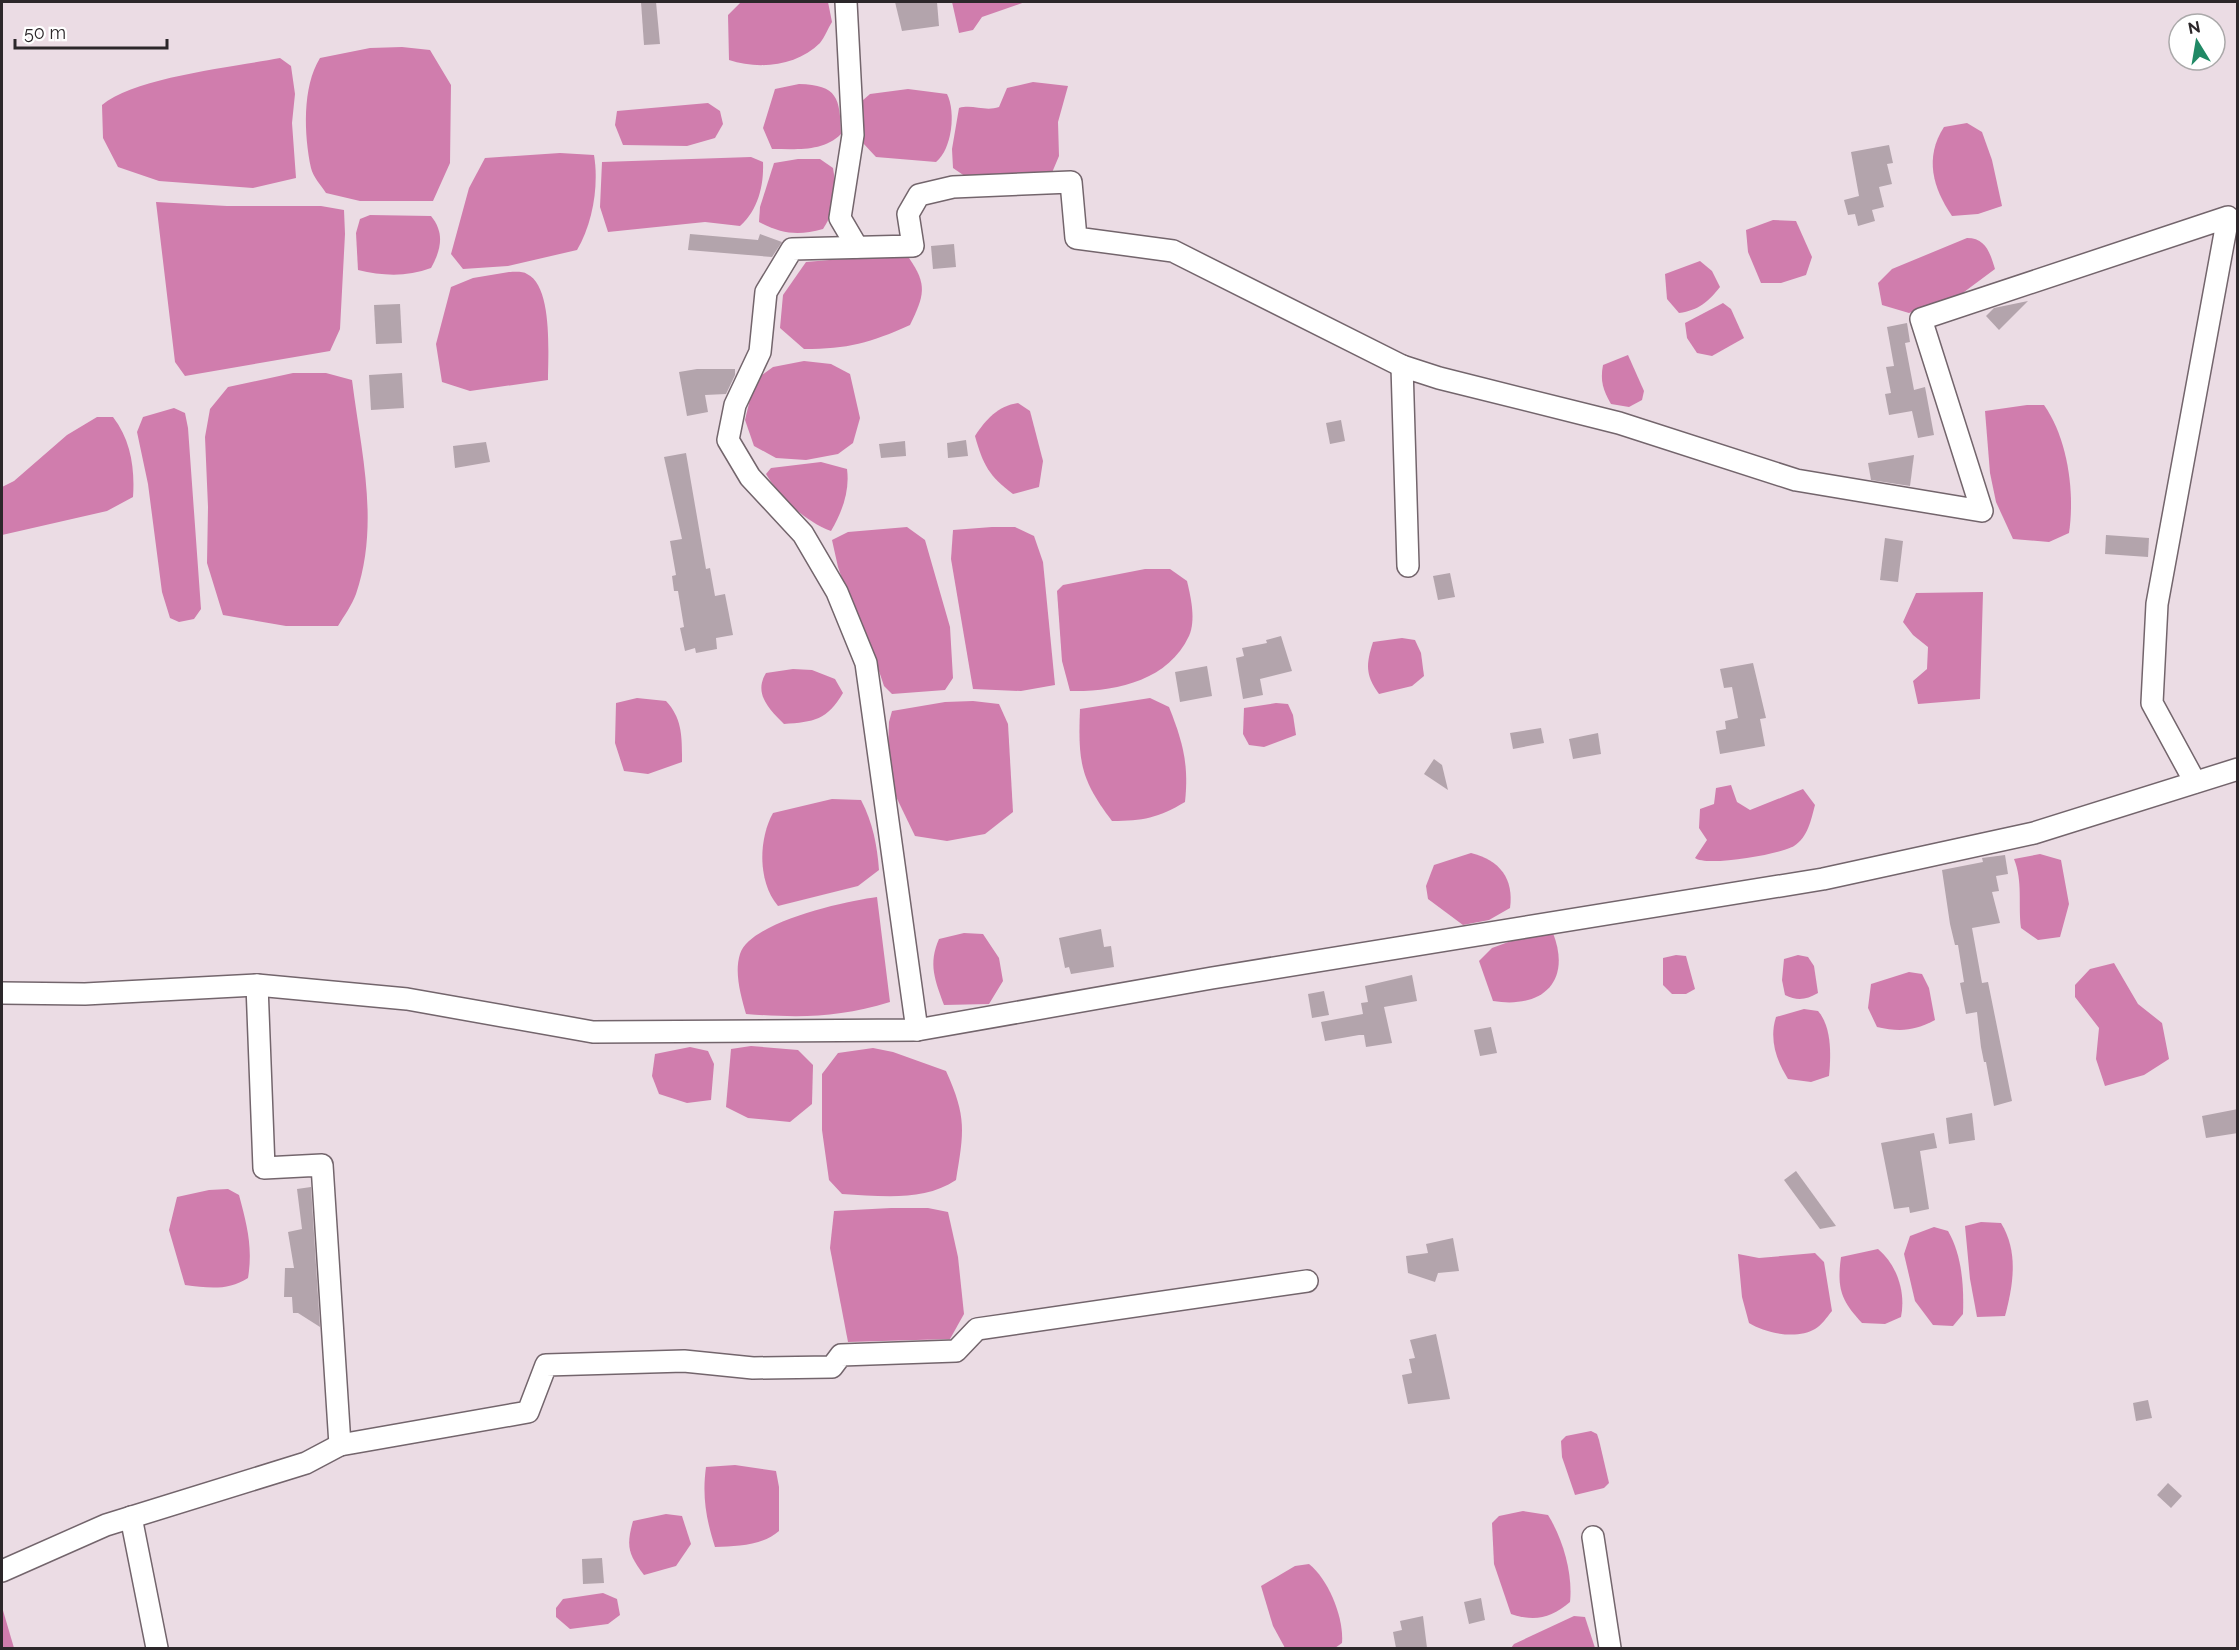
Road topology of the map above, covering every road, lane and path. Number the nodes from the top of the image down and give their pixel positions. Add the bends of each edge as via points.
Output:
1 (846, 2) edge
2 (857, 247) junction
3 (1402, 366) junction
4 (1408, 566) dead end
5 (2238, 769) edge
6 (2195, 782) junction
7 (257, 985) junction
8 (2, 993) edge
9 (917, 1030) junction
10 (1307, 1281) dead end
11 (340, 1445) junction
12 (131, 1517) junction
13 (1593, 1536) dead end
14 (2, 1571) edge
15 (157, 1648) edge
16 (1610, 1648) edge

1 - 2 street via 853,135 840,218
2 - 3 street via 913,246 908,214 919,195 953,187 1071,182 1076,238 1173,251
2 - 9 street via 792,249 766,292 760,352 735,405 728,440 750,477 803,534 837,592 866,663
3 - 4 street
3 - 6 street via 1619,423 1796,480 1982,511 1920,320 2228,217 2157,604 2152,703
5 - 6 street
6 - 9 street via 2034,833 1823,879
7 - 8 street via 85,994
7 - 9 street via 407,999 593,1032
7 - 11 street via 264,1168 322,1165
10 - 11 street via 977,1329 956,1351 841,1355 832,1367 753,1368 684,1361 546,1365 528,1412
11 - 12 street via 306,1463
12 - 14 street
12 - 15 street
13 - 16 street

